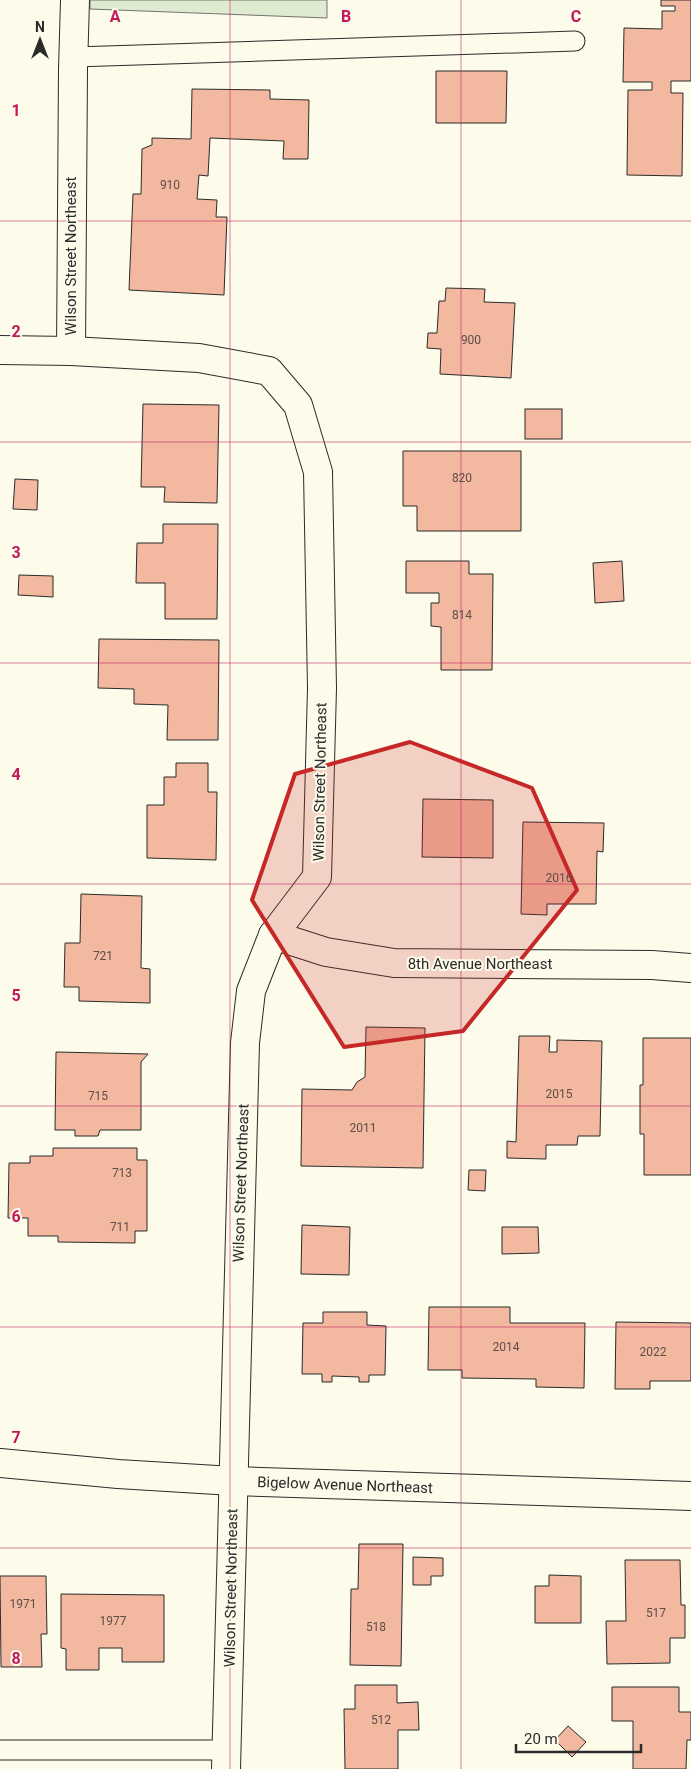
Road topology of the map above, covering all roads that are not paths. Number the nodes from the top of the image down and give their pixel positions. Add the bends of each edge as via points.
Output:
1 (75, 0) edge
2 (574, 41) dead end
3 (74, 57) junction
4 (0, 350) edge
5 (71, 351) junction
6 (272, 935) junction
7 (691, 968) edge
8 (0, 1463) edge
9 (233, 1481) junction
10 (691, 1496) edge
11 (0, 1750) edge
12 (226, 1760) edge

1 - 3 street, Wilson Street Northeast
2 - 3 lane
3 - 5 street, Wilson Street Northeast
4 - 5 street
5 - 6 street, Wilson Street Northeast via 199,358 269,371 298,405 318,472 322,688 317,876
6 - 7 street, 8th Avenue Northeast via 326,952 394,963
6 - 9 street, Wilson Street Northeast via 251,990 245,1043
8 - 9 street, Bigelow Avenue Northeast
9 - 10 street, Bigelow Avenue Northeast
9 - 12 street, Wilson Street Northeast
11 - 12 lane

